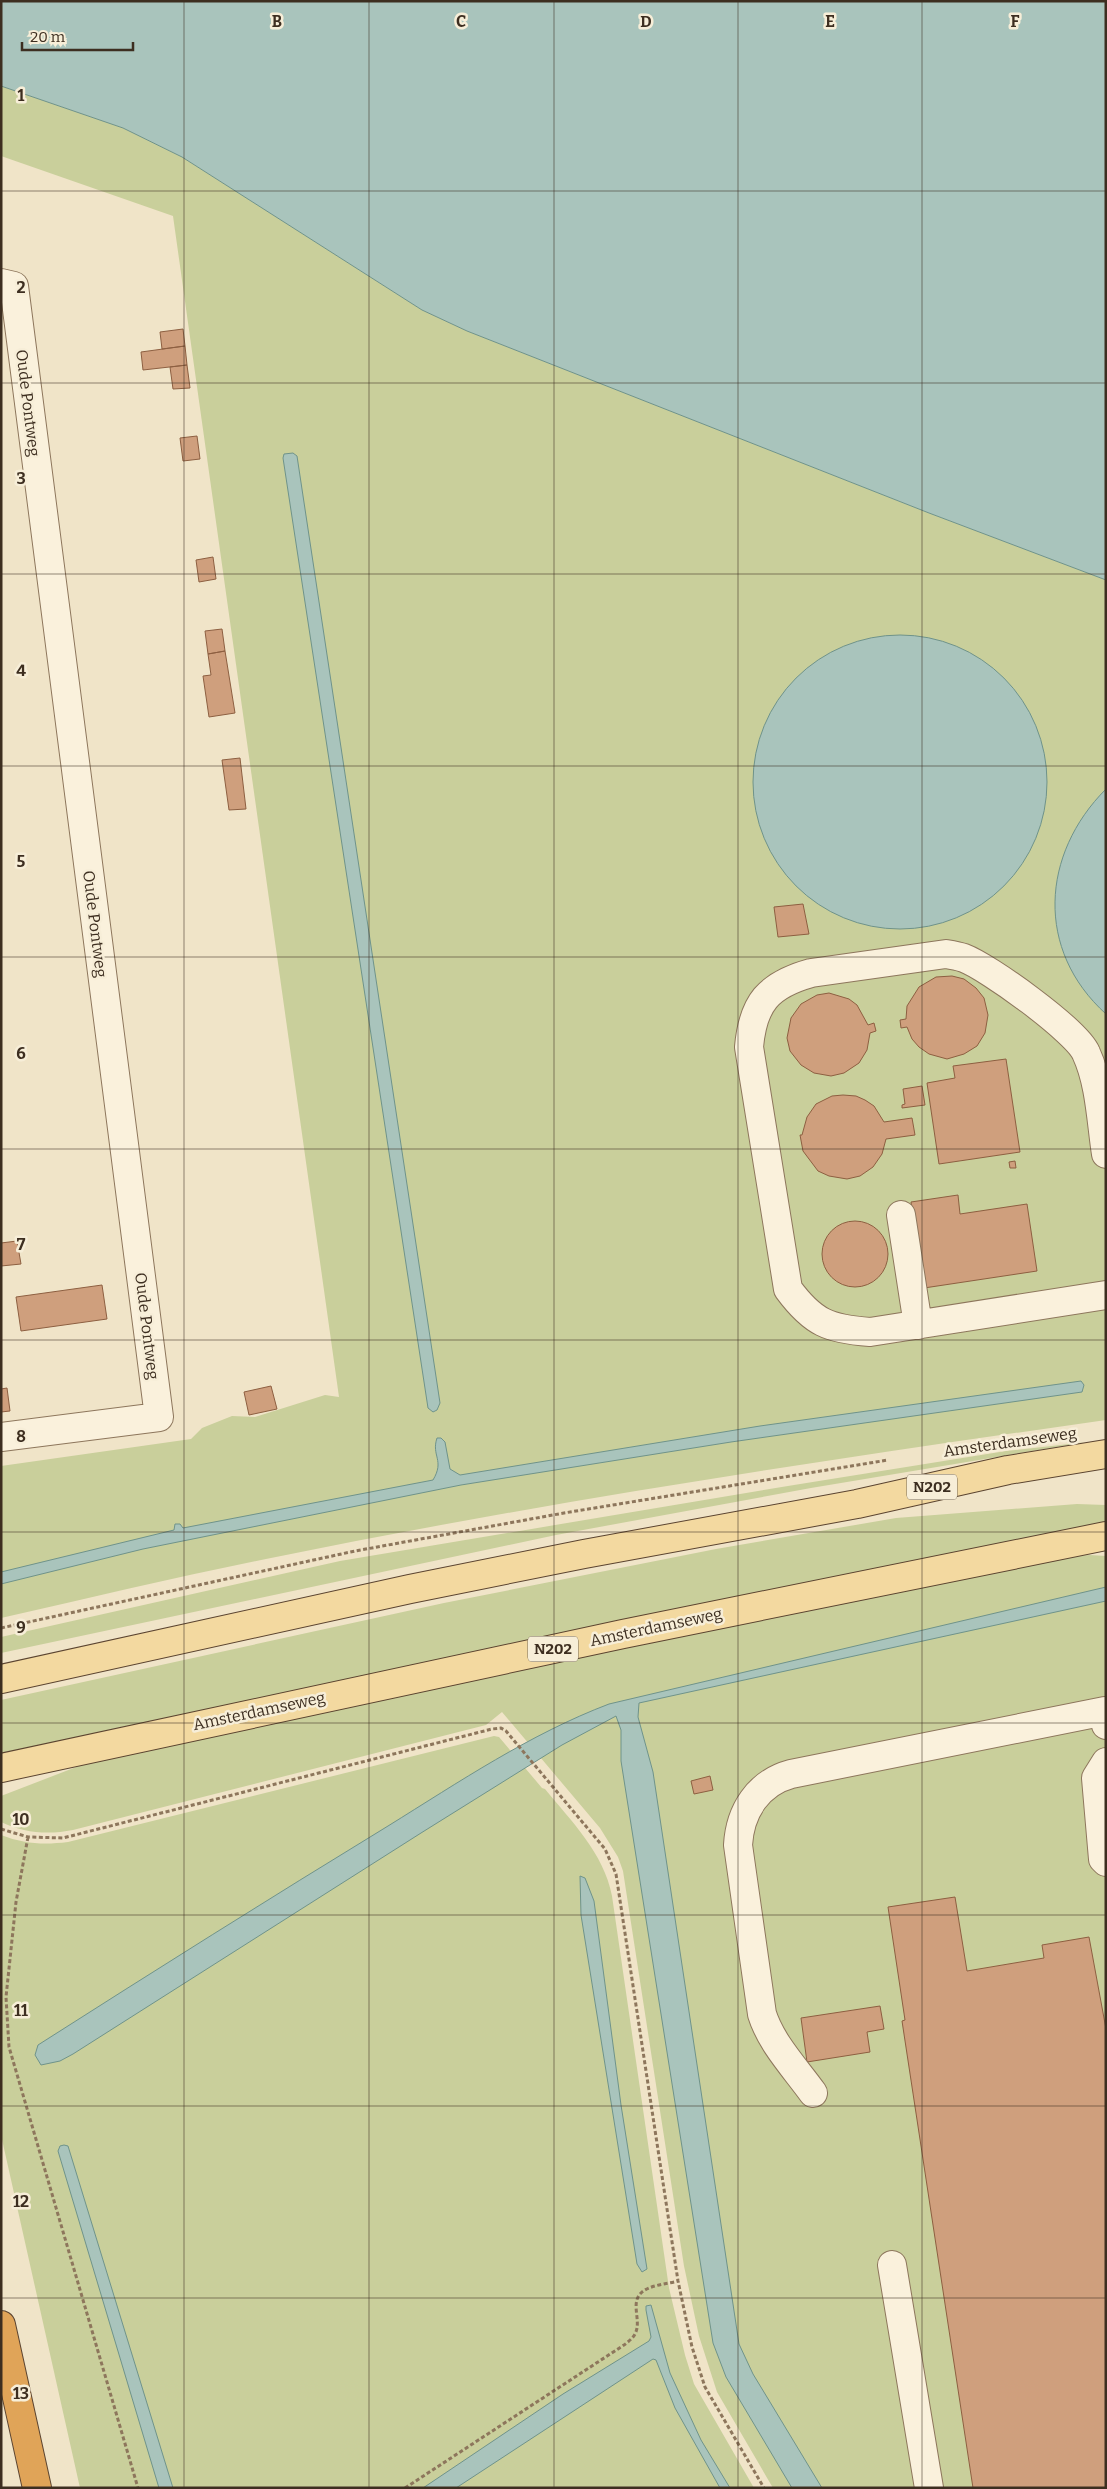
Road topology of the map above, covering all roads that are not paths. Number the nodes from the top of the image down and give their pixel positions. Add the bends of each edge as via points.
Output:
1 (1, 283) edge
2 (1106, 1154) edge
3 (901, 1215) dead end
4 (1106, 1295) edge
5 (918, 1325) junction
6 (1, 1437) edge
7 (1106, 1454) edge
8 (1106, 1536) edge
9 (1, 1679) edge
10 (1105, 1715) edge
11 (1106, 1762) edge
12 (1, 1768) edge
13 (1106, 1862) edge
14 (813, 2092) dead end
15 (892, 2265) dead end
16 (1, 2325) edge
17 (37, 2488) edge
18 (929, 2488) edge

1 - 6 street, Oude Pontweg via 14,286 158,1417
2 - 5 street via 1086,1052 1070,1031 964,958 946,954 811,973 789,979 771,991 759,1005 749,1047 788,1289 818,1320 840,1330 870,1332
3 - 5 street
4 - 5 street
7 - 9 main road, Amsterdamseweg / N202 via 1008,1470 857,1504 420,1587
8 - 12 main road, Amsterdamseweg / N202 via 623,1634
10 - 14 street via 791,1774 769,1782 760,1790 740,1822 738,1845 762,2014 771,2036
11 - 13 street via 1096,1778 1103,1859
15 - 18 street
16 - 17 highway

